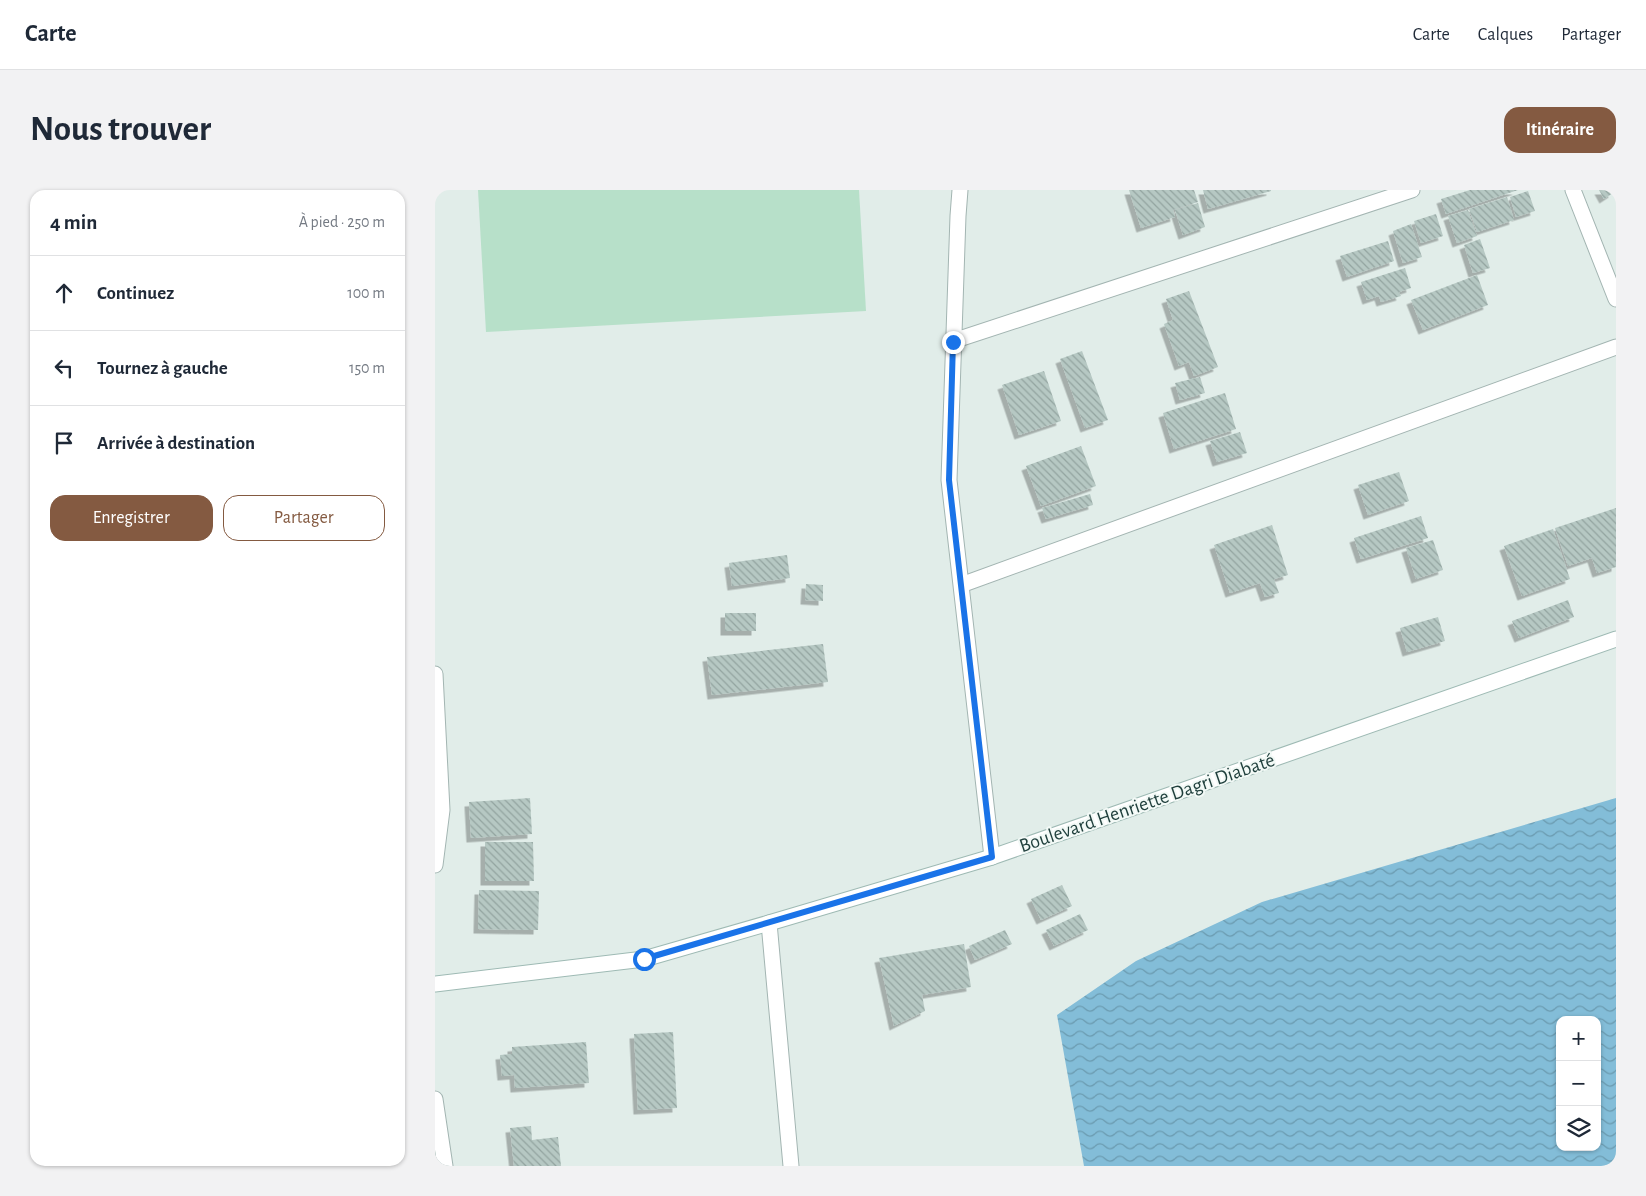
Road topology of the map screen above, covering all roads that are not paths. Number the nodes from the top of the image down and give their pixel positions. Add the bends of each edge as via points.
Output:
1 (960, 190) edge
2 (1412, 190) edge
3 (1573, 190) edge
4 (1616, 299) edge
5 (953, 342) junction
6 (1616, 347) edge
7 (961, 585) junction
8 (1616, 639) edge
9 (435, 674) edge
10 (992, 857) junction
11 (435, 865) edge
12 (769, 923) junction
13 (435, 984) edge
14 (435, 1099) edge
15 (445, 1166) edge
16 (791, 1166) edge

1 - 5 street
2 - 5 street
3 - 4 street
5 - 7 street via 949,480
6 - 7 street
7 - 10 street
8 - 10 street, Boulevard Henriette Dagri Diabaté
9 - 11 street via 442,810
10 - 12 street, Boulevard Henriette Dagri Diabaté
12 - 13 street, Boulevard Henriette Dagri Diabaté via 644,959
12 - 16 street
14 - 15 street

